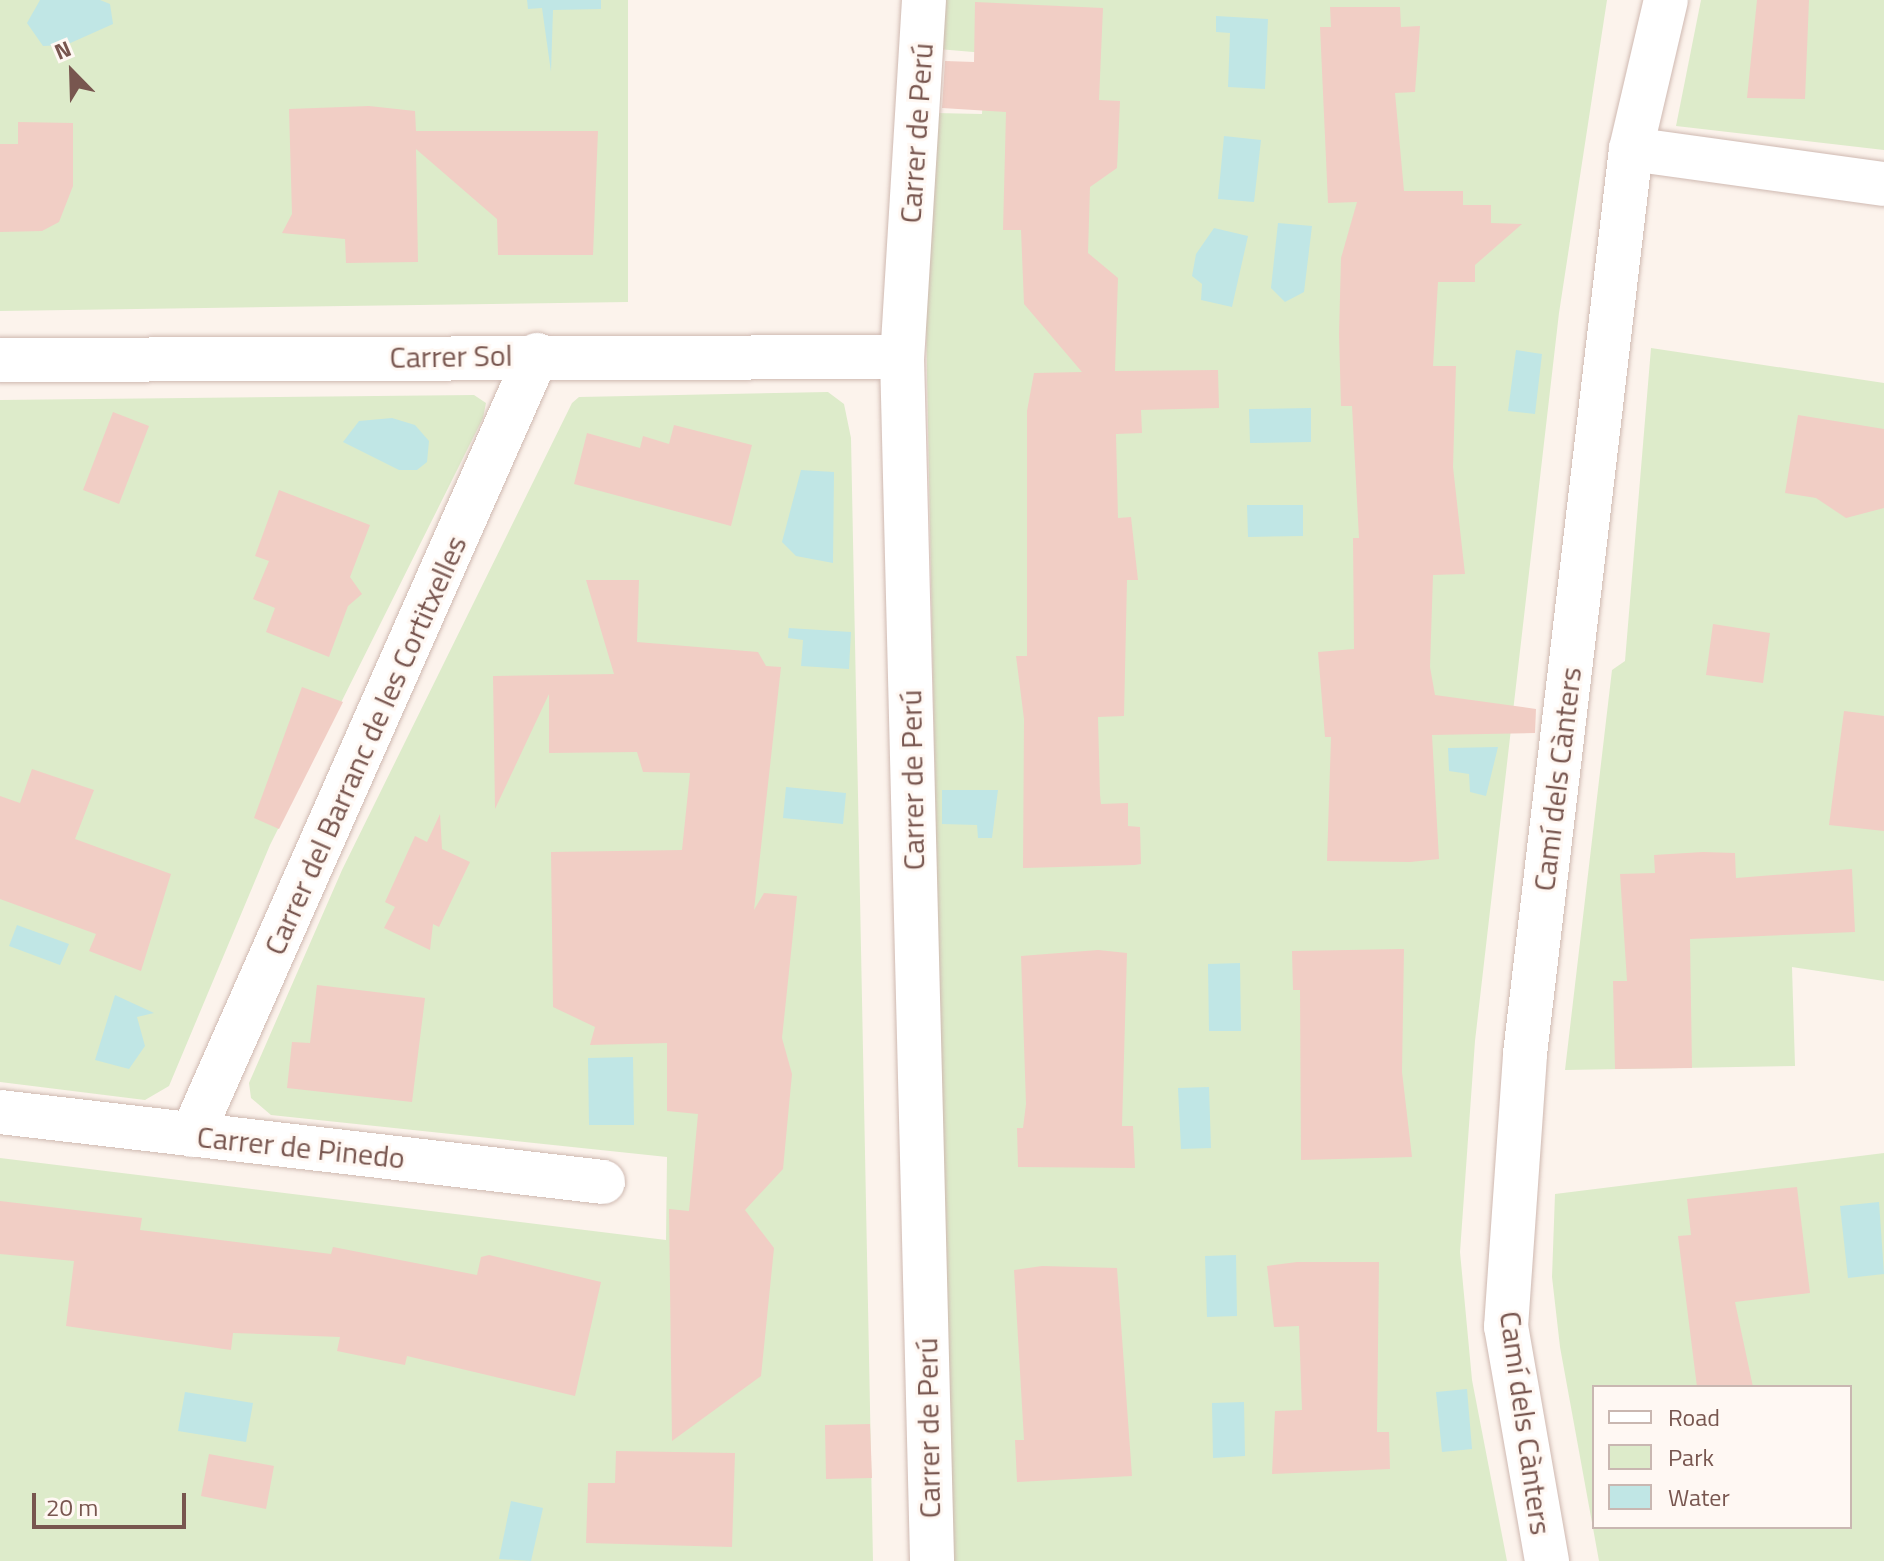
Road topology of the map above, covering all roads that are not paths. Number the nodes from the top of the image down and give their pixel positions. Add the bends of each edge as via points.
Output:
1 (924, 0) edge
2 (1666, 0) edge
3 (1631, 149) junction
4 (1884, 184) edge
5 (537, 355) junction
6 (902, 357) junction
7 (0, 360) edge
8 (0, 1112) edge
9 (192, 1135) junction
10 (603, 1182) dead end
11 (932, 1561) edge
12 (1547, 1561) edge

1 - 6 street, Carrer de Perú
2 - 3 street, Camí dels Cànters
3 - 4 street
3 - 12 street, Camí dels Cànters via 1525,1054 1506,1327
5 - 6 street, Carrer Sol
5 - 7 street, Carrer Sol
5 - 9 street, Carrer del Barranc de les Cortitxelles
6 - 11 street, Carrer de Perú
8 - 9 street, Carrer de Pinedo
9 - 10 street, Carrer de Pinedo

